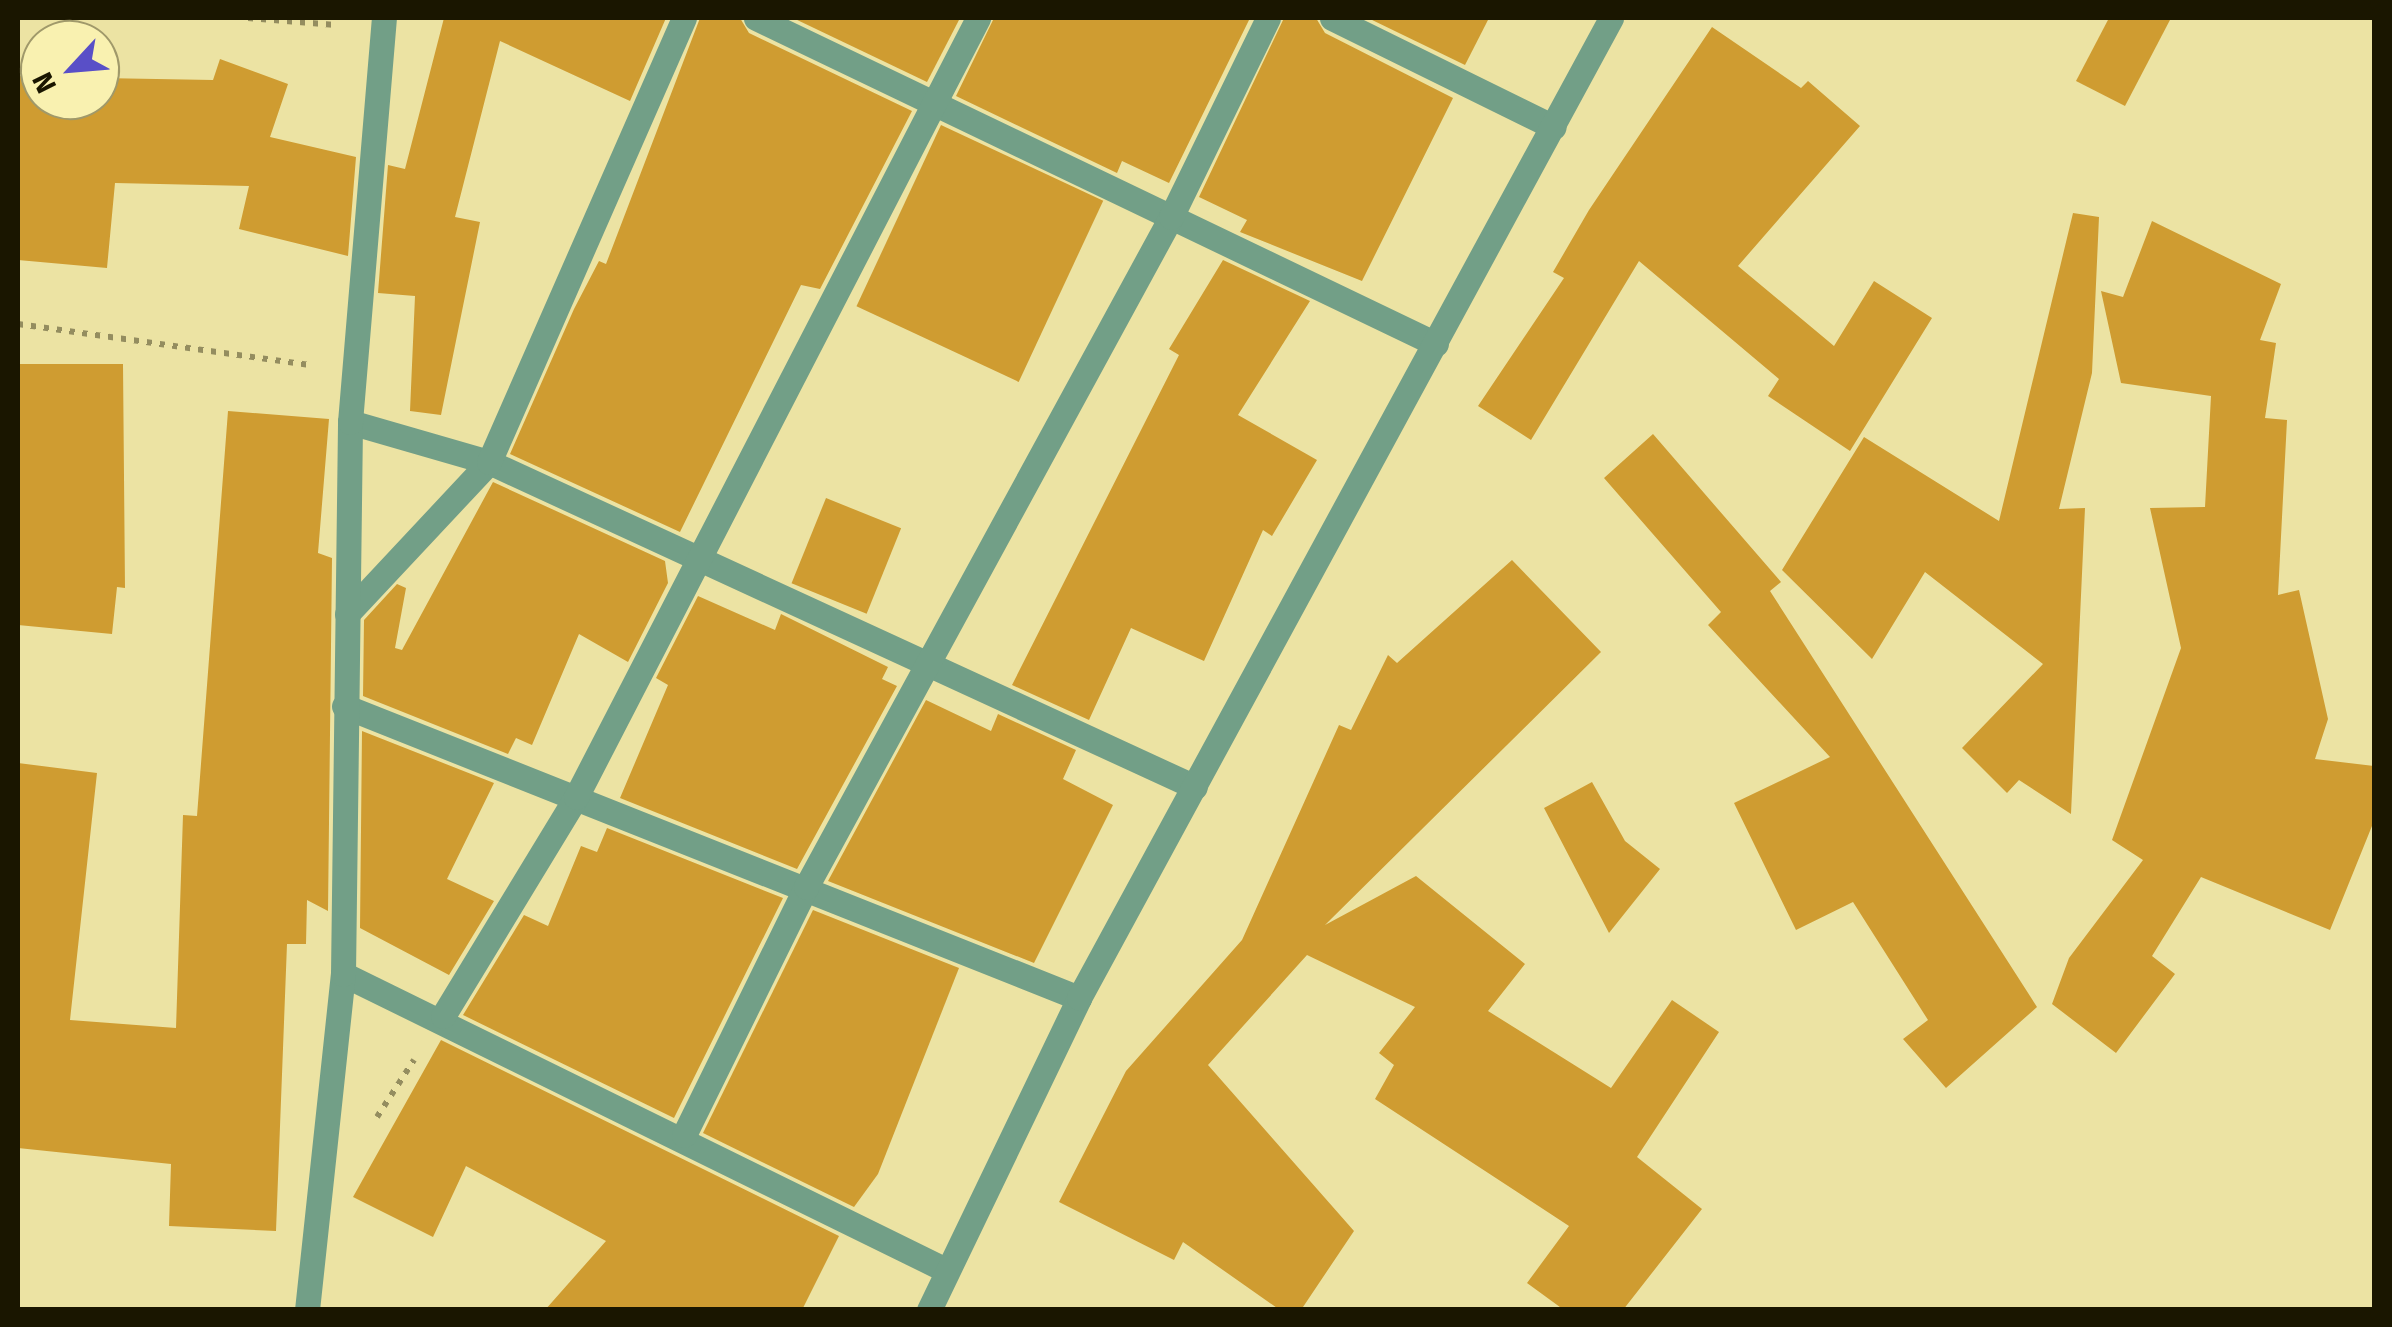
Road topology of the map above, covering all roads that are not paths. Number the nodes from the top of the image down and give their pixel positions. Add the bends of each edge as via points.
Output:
1 (684, 18) edge
2 (756, 18) edge
3 (978, 18) edge
4 (1268, 18) edge
5 (1332, 18) edge
6 (1611, 18) edge
7 (384, 23) edge
8 (929, 106) junction
9 (1554, 128) junction
10 (1171, 217) junction
11 (1436, 344) junction
12 (350, 422) junction
13 (488, 462) junction
14 (691, 560) junction
15 (347, 614) junction
16 (922, 668) junction
17 (344, 706) junction
18 (1195, 787) junction
19 (576, 797) junction
20 (806, 887) junction
21 (342, 974) junction
22 (1078, 998) junction
23 (443, 1016) junction
24 (684, 1135) junction
25 (946, 1270) junction
26 (307, 1310) edge
27 (929, 1310) edge

1 - 13 street
2 - 8 street
3 - 8 street
4 - 10 street
5 - 9 street
6 - 9 street
7 - 12 street
8 - 10 street
8 - 14 street
9 - 11 street
10 - 11 street
10 - 16 street
11 - 18 street
12 - 13 street
12 - 15 street
13 - 14 street
13 - 15 street
14 - 16 street
14 - 19 street
15 - 17 street
16 - 18 street
16 - 20 street
17 - 19 street
17 - 21 street
18 - 22 street
19 - 20 street
19 - 23 street
20 - 22 street
20 - 24 street
21 - 23 street
21 - 26 street
22 - 25 street
23 - 24 street
24 - 25 street
25 - 27 street

